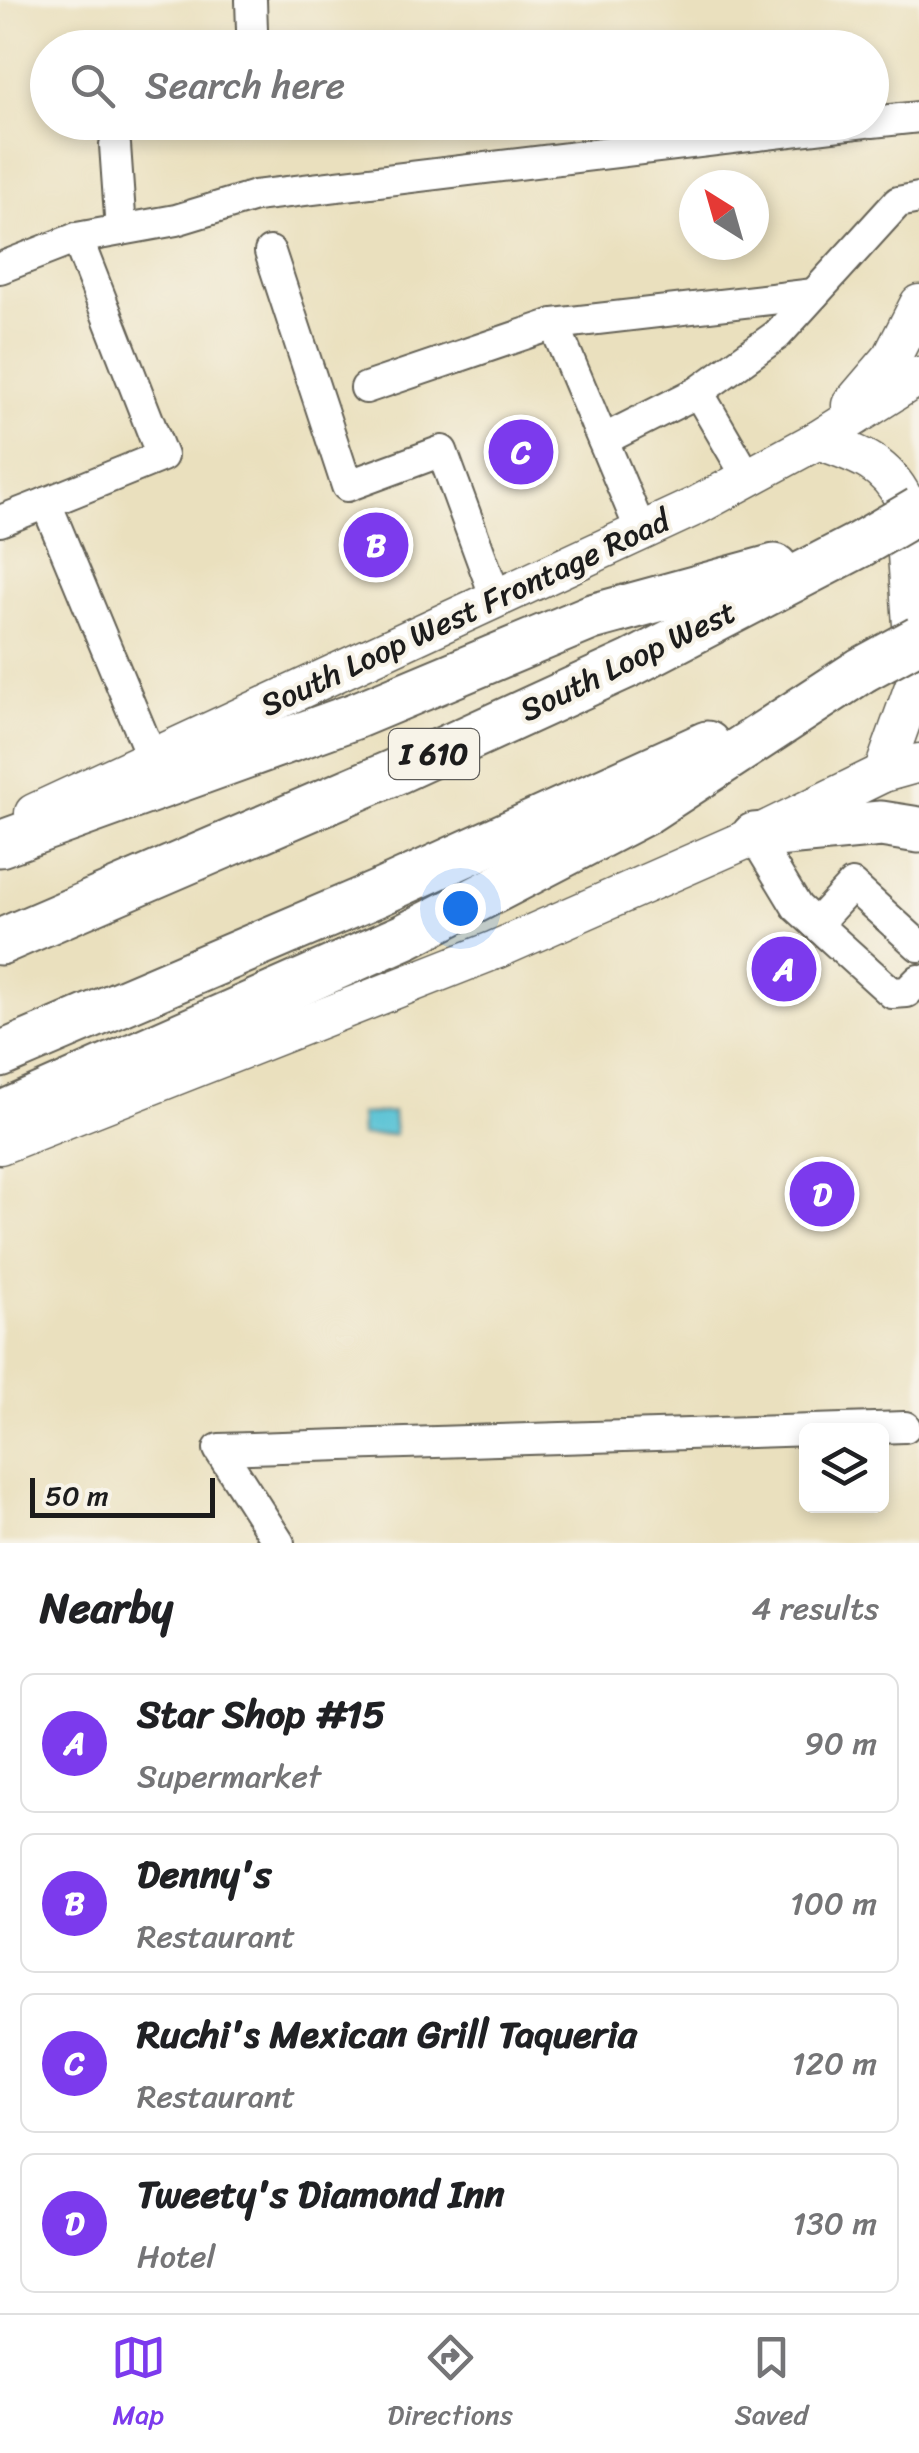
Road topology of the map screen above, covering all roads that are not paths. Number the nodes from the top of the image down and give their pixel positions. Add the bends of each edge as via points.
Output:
1 (919, 117) edge
2 (889, 120) edge
3 (719, 140) edge
4 (115, 145) dead end
5 (919, 198) edge
6 (121, 230) junction
7 (77, 238) junction
8 (270, 252) dead end
9 (0, 268) edge
10 (814, 294) junction
11 (919, 304) edge
12 (554, 324) junction
13 (919, 376) edge
14 (366, 388) dead end
15 (698, 392) junction
16 (603, 440) junction
17 (818, 440) junction
18 (748, 478) junction
19 (46, 503) junction
20 (919, 510) edge
21 (0, 520) edge
22 (641, 532) junction
23 (858, 545) junction
24 (496, 598) junction
25 (919, 639) edge
26 (862, 670) junction
27 (152, 758) junction
28 (919, 763) edge
29 (882, 773) junction
30 (0, 828) edge
31 (919, 830) edge
32 (754, 836) junction
33 (0, 844) edge
34 (816, 924) junction
35 (0, 942) edge
36 (919, 946) edge
37 (919, 980) edge
38 (0, 1055) edge
39 (0, 1114) edge
40 (0, 1145) edge
41 (905, 1426) dead end
42 (279, 1543) edge

1 - 2 lane
3 - 6 lane via 255,196
4 - 6 lane
5 - 10 lane via 898,202
6 - 7 lane
7 - 9 lane
7 - 19 lane via 162,456
8 - 24 lane via 347,486 442,451
10 - 12 lane
10 - 15 lane via 776,335
11 - 17 main road via 892,357
12 - 14 lane
12 - 16 lane
13 - 17 main road, South Loop West Frontage Road
15 - 16 lane
15 - 18 lane
16 - 22 lane
17 - 18 main road, South Loop West Frontage Road
17 - 29 main road via 871,459 891,475 903,498 916,680
18 - 22 main road, South Loop West Frontage Road
19 - 21 lane
19 - 27 lane
20 - 23 highway, South Loop West / I 610, bridge
22 - 24 main road, South Loop West Frontage Road
23 - 33 highway via 592,617 354,716
23 - 35 highway, South Loop West / I 610 via 632,664
24 - 27 main road, South Loop West Frontage Road
25 - 26 highway, bridge
26 - 38 highway via 568,808
26 - 39 highway via 645,812 440,918
27 - 30 main road, South Loop West Frontage Road
28 - 29 main road
29 - 32 main road
31 - 32 highway via 880,824
32 - 34 lane via 797,907
32 - 40 main road via 495,950
34 - 36 lane via 852,885
34 - 37 lane via 892,992 907,992
41 - 42 lane via 219,1448

